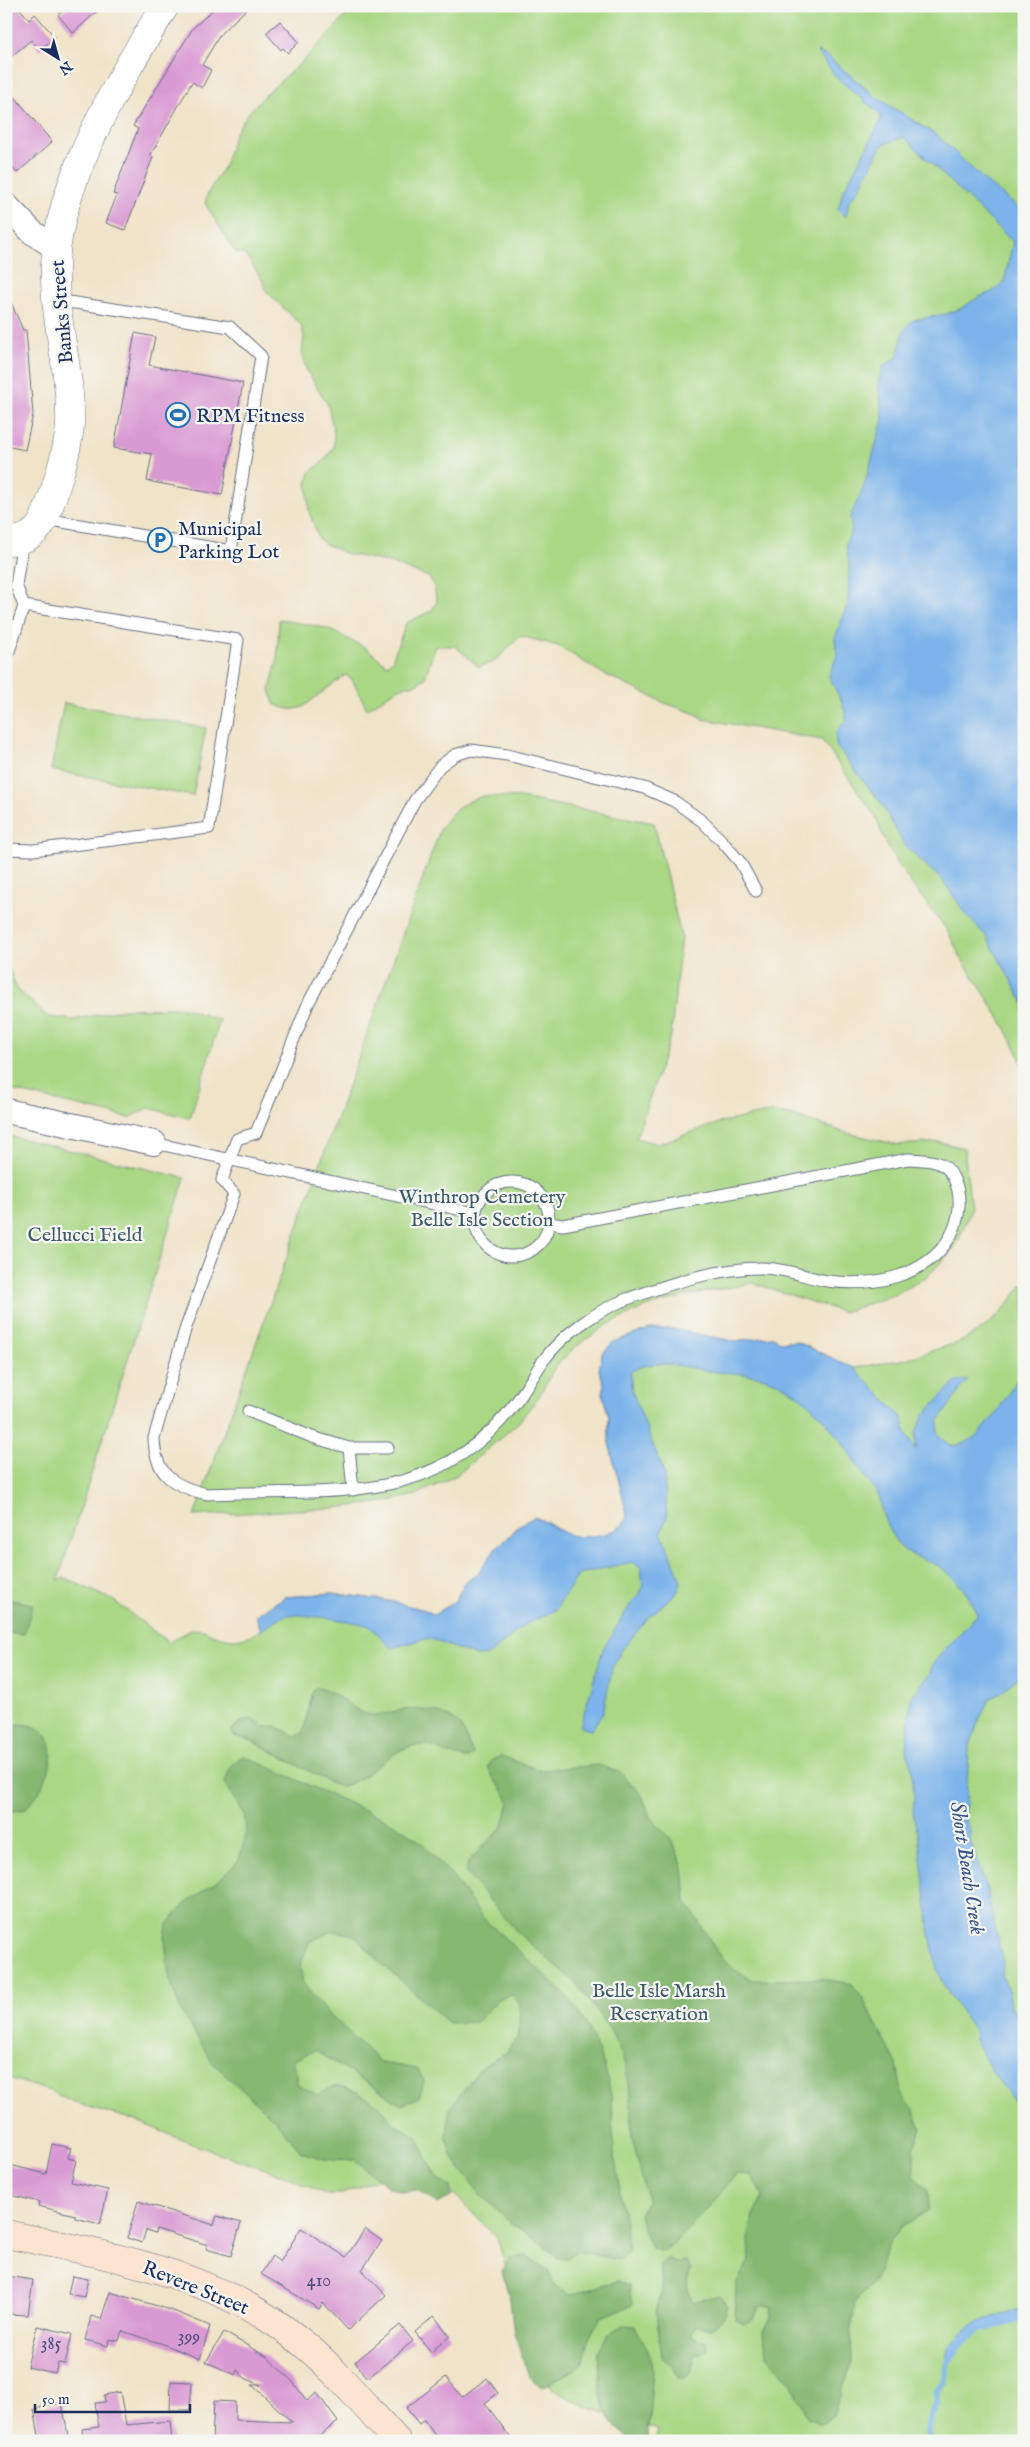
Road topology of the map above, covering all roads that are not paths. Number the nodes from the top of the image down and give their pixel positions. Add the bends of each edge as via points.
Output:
1 (165, 6) edge
2 (6, 205) edge
3 (56, 248) junction
4 (56, 300) junction
5 (45, 519) junction
6 (15, 540) edge
7 (11, 583) edge
8 (24, 606) junction
9 (6, 660) edge
10 (6, 849) edge
11 (756, 891) dead end
12 (6, 1111) edge
13 (154, 1144) joint
14 (230, 1160) junction
15 (475, 1213) junction
16 (549, 1223) junction
17 (248, 1411) dead end
18 (349, 1448) junction
19 (388, 1448) dead end
20 (353, 1490) junction
21 (6, 2234) edge
22 (397, 2441) edge

1 - 3 street, Banks Street via 115,89 92,136 71,189
2 - 3 street via 32,232
3 - 4 street, Banks Street
4 - 5 street, Banks Street via 70,425
4 - 5 lane via 230,327 261,356 231,551
5 - 6 street, Banks Street via 37,531
6 - 7 lane
7 - 8 lane
8 - 9 lane
8 - 10 lane via 238,640 209,828 33,850
11 - 14 lane via 740,862 722,840 688,811 658,793 499,753 471,750 455,755 440,766 415,800 308,1004 256,1133 237,1139
12 - 13 street
13 - 14 lane
14 - 15 lane
14 - 20 lane via 222,1180 234,1194 185,1330 154,1438 155,1455 160,1468 171,1480 184,1489 207,1494
15 - 16 lane via 485,1193 494,1186 517,1182 528,1185 541,1196
15 - 16 lane via 475,1225 486,1246 507,1256 530,1252 546,1235
16 - 20 lane via 563,1225 908,1159 929,1160 946,1167 954,1178 959,1197 959,1214 947,1242 938,1254 906,1274 866,1283 825,1280 762,1268 703,1274 605,1309 560,1342 517,1401 491,1430 466,1451 393,1485
17 - 18 lane
18 - 19 lane
18 - 20 lane
21 - 22 main road, Revere Street via 158,2269 236,2300 275,2322 307,2346

